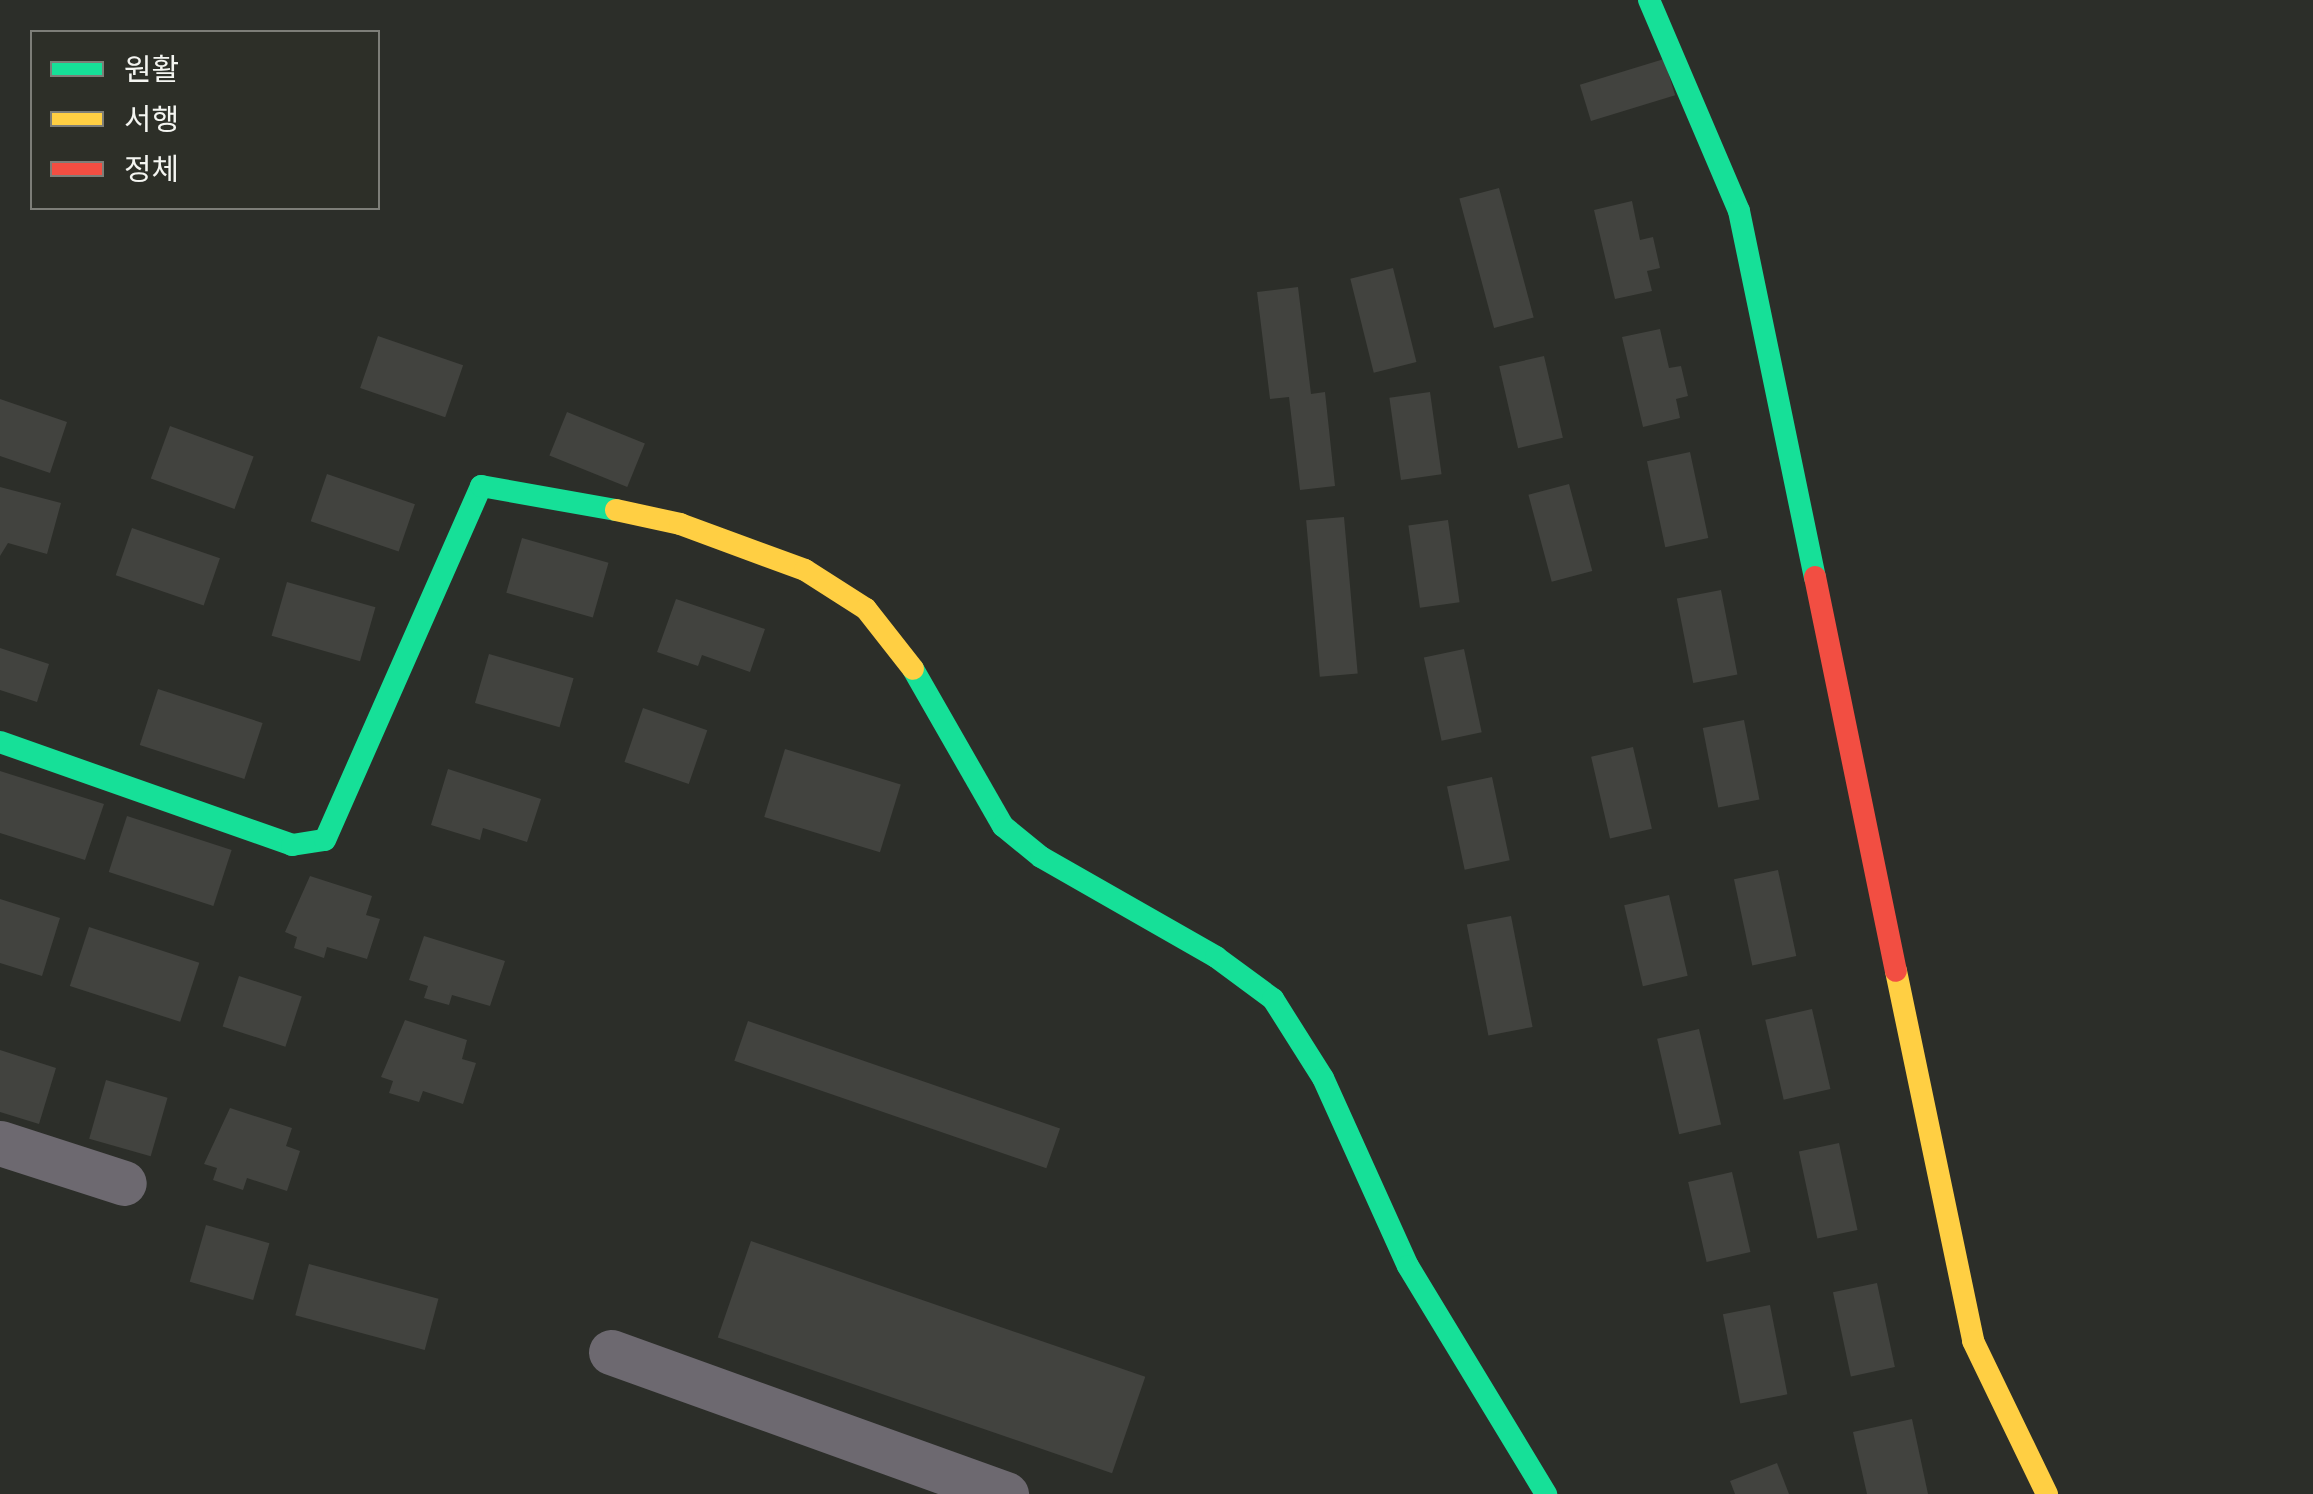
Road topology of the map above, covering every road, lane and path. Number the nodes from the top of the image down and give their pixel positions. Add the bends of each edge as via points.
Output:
1 (1648, 0) edge
2 (0, 742) edge
3 (0, 1143) edge
4 (124, 1183) dead end
5 (611, 1352) dead end
6 (1006, 1494) edge
7 (1546, 1494) edge
8 (2047, 1494) edge

1 - 8 street via 1740,211 1973,1340
2 - 7 street via 292,845 325,840 482,486 680,524 806,570 866,608 908,661 1004,826 1041,858 1216,957 1273,999 1323,1078 1408,1266
3 - 4 street
5 - 6 street

